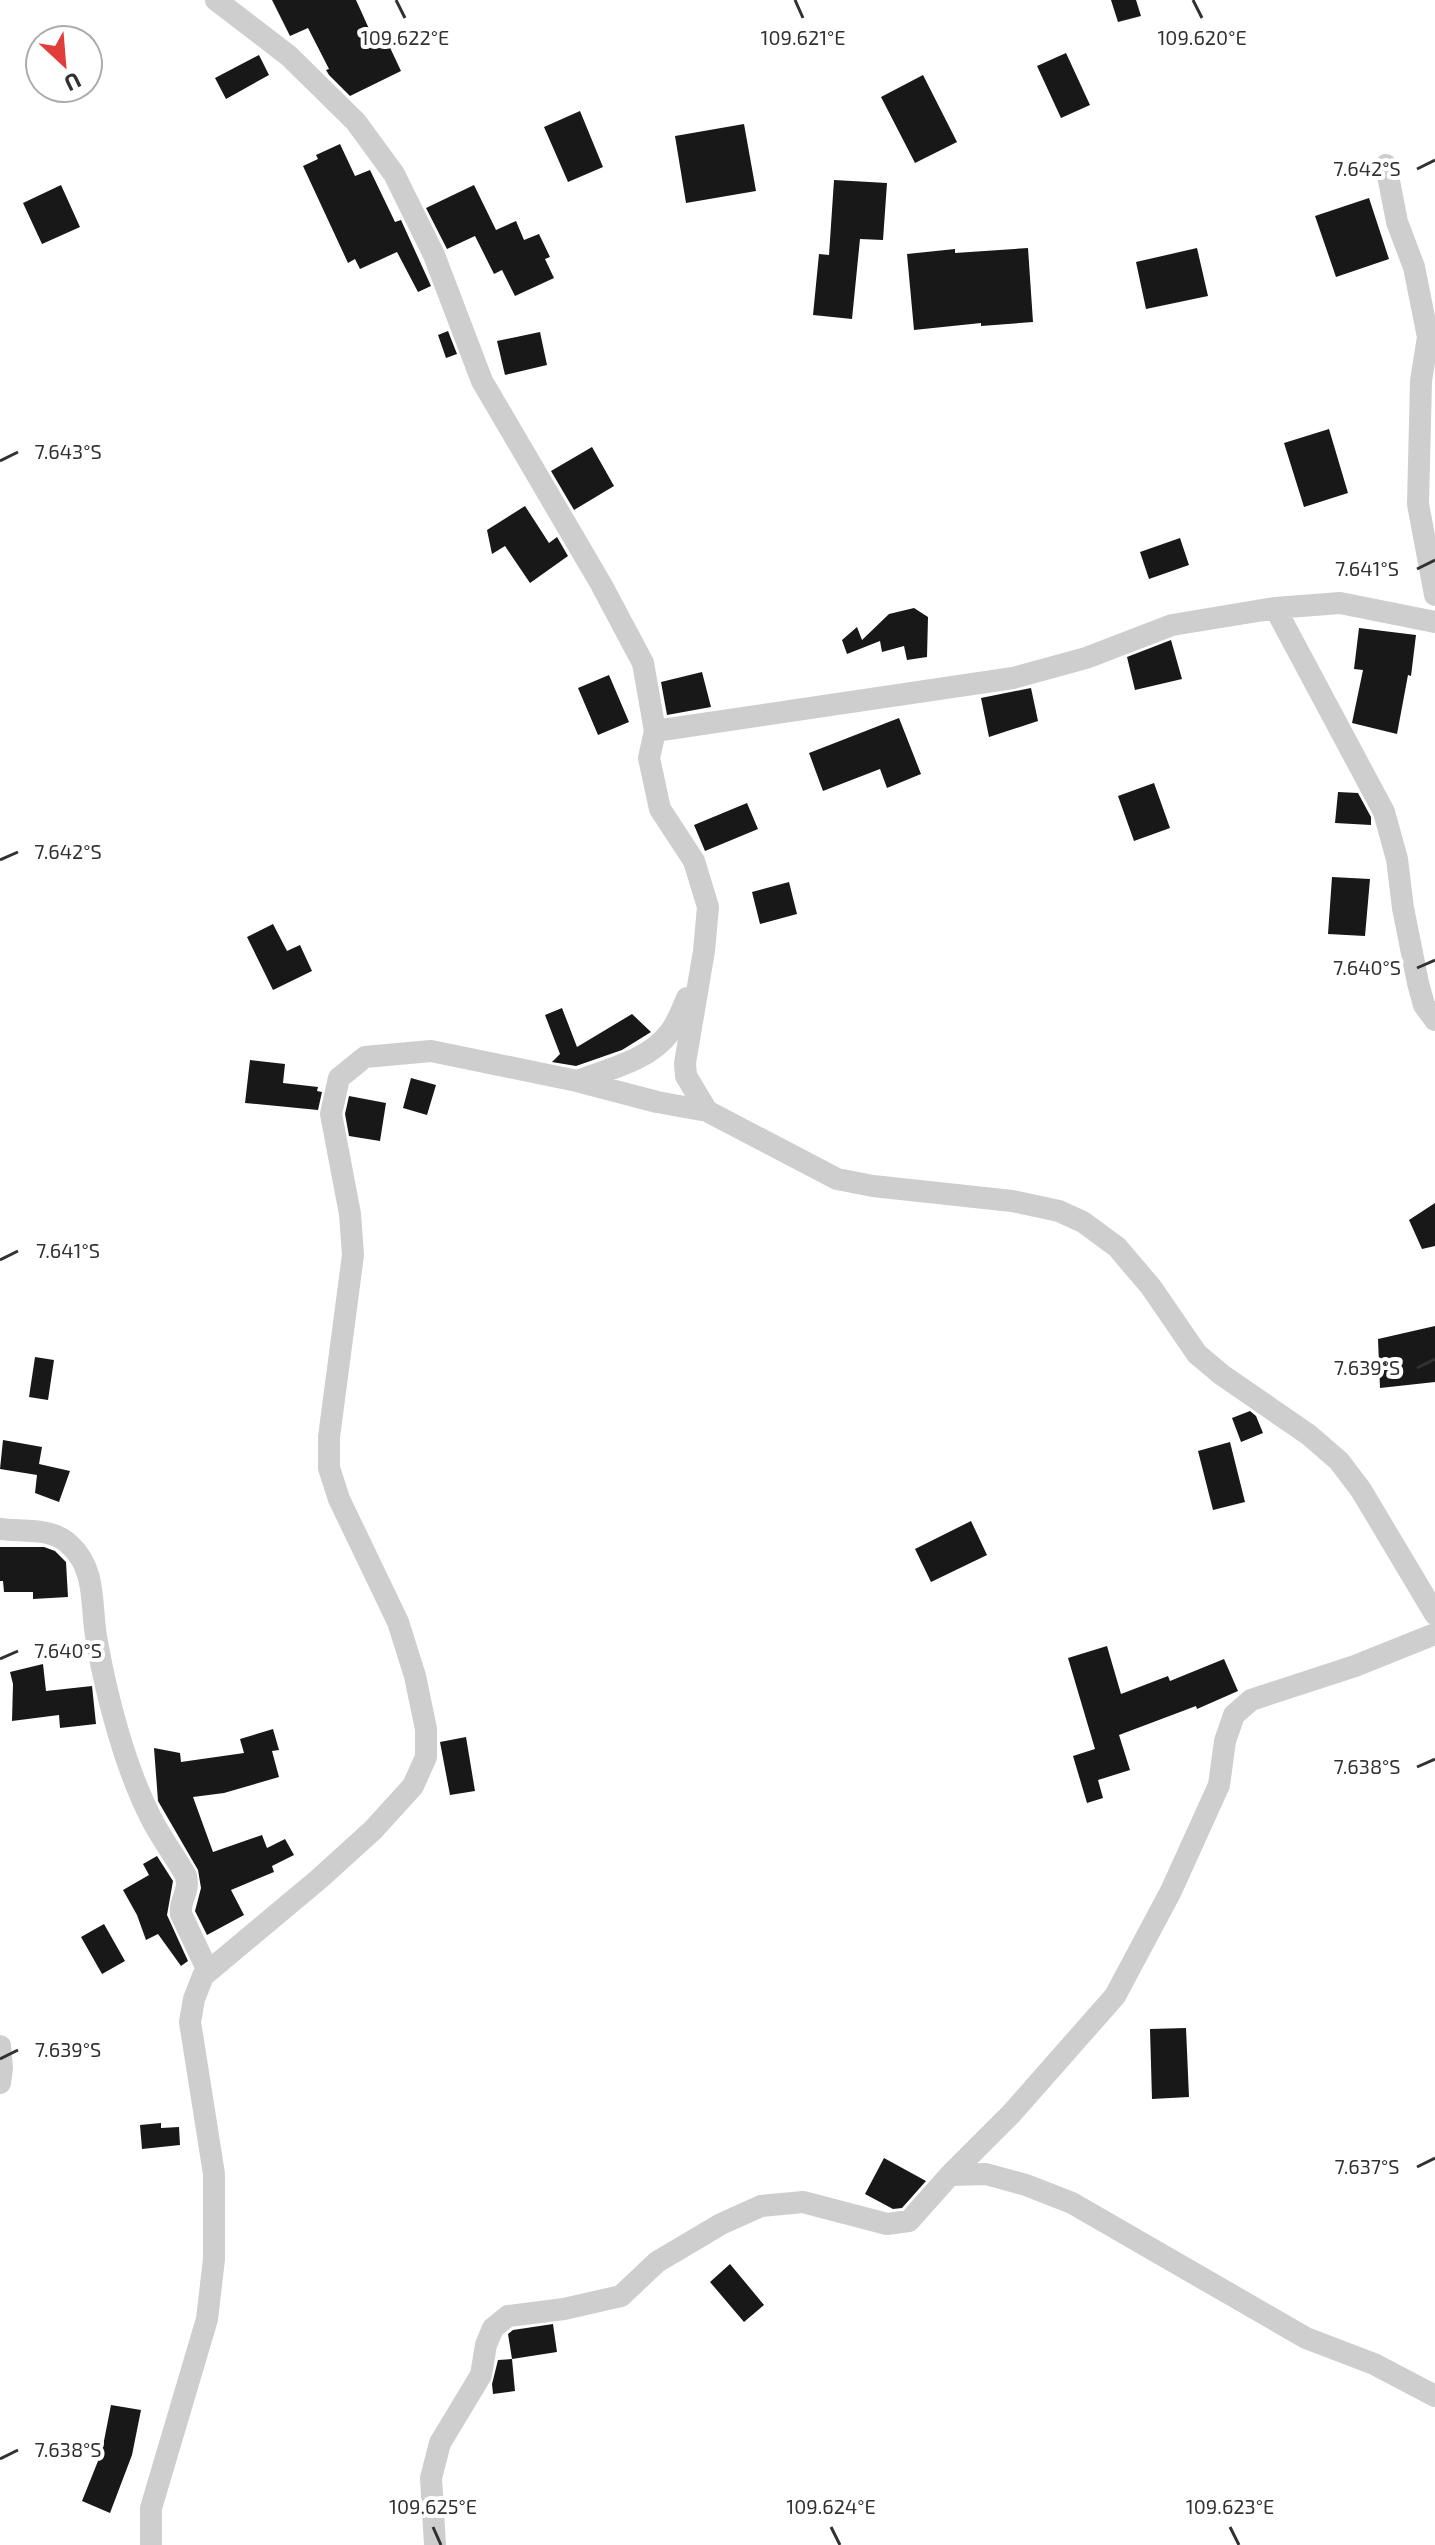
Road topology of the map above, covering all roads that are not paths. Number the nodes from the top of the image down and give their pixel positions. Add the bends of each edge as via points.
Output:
1 (216, 0) edge
2 (1386, 165) dead end
3 (1435, 595) edge
4 (1275, 608) junction
5 (1435, 622) edge
6 (655, 731) junction
7 (698, 975) junction
8 (1435, 1020) edge
9 (577, 1081) junction
10 (707, 1111) junction
11 (0, 1529) edge
12 (1435, 1614) edge
13 (1435, 1634) edge
14 (208, 1971) junction
15 (0, 2046) edge
16 (0, 2083) edge
17 (950, 2175) junction
18 (1435, 2396) edge
19 (151, 2545) edge
20 (435, 2545) edge

1 - 6 street via 301,67 356,122 394,174 434,255 482,381 643,663
2 - 3 street via 1428,337 1421,381 1418,504
4 - 5 street via 1340,603
4 - 6 street via 1172,625 1086,658 1013,678
4 - 8 street via 1384,812 1418,983
6 - 7 street via 649,758 660,809 694,861 708,907
7 - 9 street via 664,1040 639,1058
7 - 10 street via 686,1076
9 - 10 street
9 - 14 street via 431,1051 365,1057 339,1078 331,1114 353,1255 329,1468 398,1622 426,1729 426,1757 413,1786 373,1830
10 - 12 street via 837,1179 1012,1201 1083,1222 1117,1247 1197,1354 1339,1461
11 - 14 street via 53,1533 86,1565 96,1641 127,1762 152,1820 186,1876 181,1914
13 - 17 street via 1251,1700 1234,1715 1219,1785 1115,1996
14 - 19 street via 190,2022 214,2174 214,2259 207,2319 151,2508
15 - 16 street
17 - 18 street via 986,2174 1072,2203 1306,2338 1374,2364
17 - 20 street via 909,2221 887,2224 803,2202 761,2206 657,2262 621,2296 508,2316 493,2328 481,2375 440,2443 431,2478

